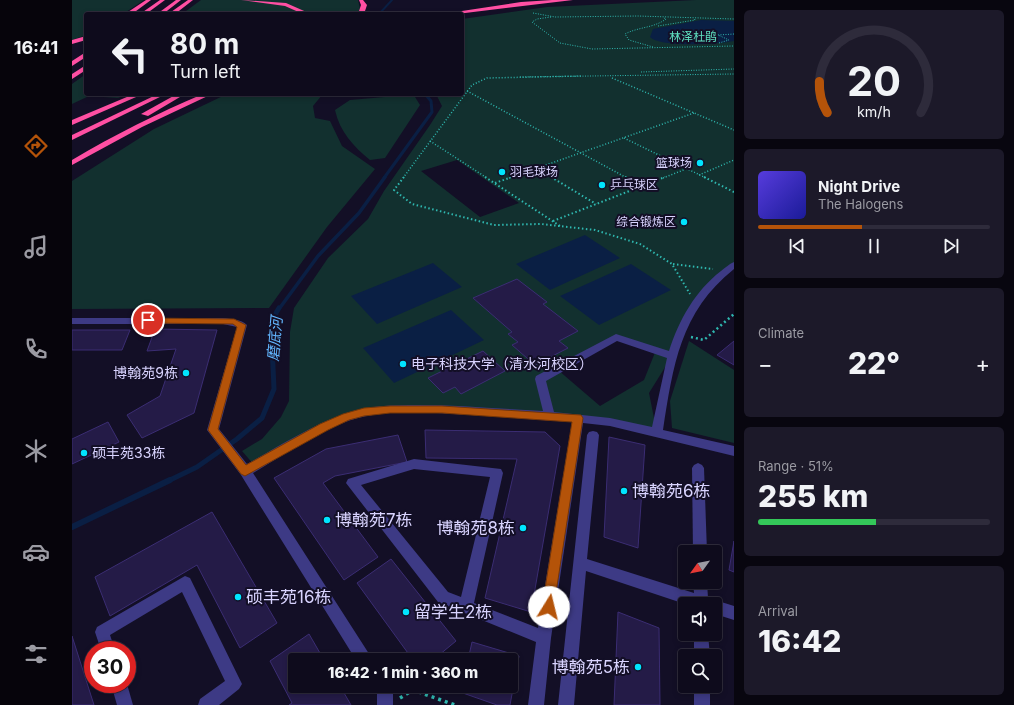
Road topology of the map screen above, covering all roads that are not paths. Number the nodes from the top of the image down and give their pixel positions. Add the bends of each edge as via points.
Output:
1 (72, 0) edge
2 (75, 0) edge
3 (149, 0) edge
4 (163, 0) edge
5 (179, 0) edge
6 (192, 0) edge
7 (243, 0) edge
8 (361, 0) edge
9 (571, 0) edge
10 (364, 6) junction
11 (131, 12) edge
12 (146, 12) edge
13 (163, 12) edge
14 (175, 12) edge
15 (304, 12) edge
16 (362, 12) edge
17 (364, 12) edge
18 (460, 12) edge
19 (84, 39) edge
20 (72, 42) edge
21 (84, 55) edge
22 (72, 64) edge
23 (84, 69) edge
24 (72, 78) edge
25 (135, 96) edge
26 (160, 96) edge
27 (178, 96) edge
28 (204, 96) edge
29 (72, 123) edge
30 (72, 138) edge
31 (72, 154) edge
32 (72, 163) edge
33 (730, 268) edge
34 (72, 321) edge
35 (672, 356) junction
36 (549, 415) junction
37 (578, 418) junction
38 (657, 433) junction
39 (593, 435) dead end
40 (734, 451) edge
41 (242, 467) junction
42 (698, 468) dead end
43 (700, 545) edge
44 (581, 563) junction
45 (681, 597) edge
46 (466, 607) junction
47 (722, 609) edge
48 (734, 613) edge
49 (544, 638) junction
50 (105, 641) edge
51 (361, 653) edge
52 (122, 693) edge
53 (386, 693) edge
54 (702, 693) edge
55 (389, 703) edge
56 (125, 705) edge
57 (206, 705) edge
58 (536, 705) edge
59 (566, 705) edge
60 (702, 705) edge

1 - 2 highway
3 - 11 highway
4 - 12 highway
5 - 13 highway
6 - 14 highway
7 - 15 highway via 286,4
8 - 10 highway
9 - 18 highway
10 - 16 highway
10 - 17 highway
19 - 20 highway
21 - 22 highway
23 - 24 highway
25 - 29 highway
26 - 30 highway
27 - 31 highway
28 - 32 highway via 167,111
33 - 35 street via 706,288 679,334
34 - 41 street via 223,321 242,325 213,430
35 - 36 street via 616,337 540,379
35 - 38 street
36 - 37 street
36 - 41 street via 442,409 364,412 346,416
37 - 38 street via 610,422
37 - 49 street
38 - 40 street
39 - 44 street
41 - 51 street
42 - 43 street
44 - 45 street
44 - 59 street
46 - 46 street via 442,597 352,483 414,464 497,473
46 - 49 street
47 - 48 street
49 - 58 street
50 - 57 street via 102,632 185,583 234,684
52 - 56 street
53 - 55 street
54 - 60 street

